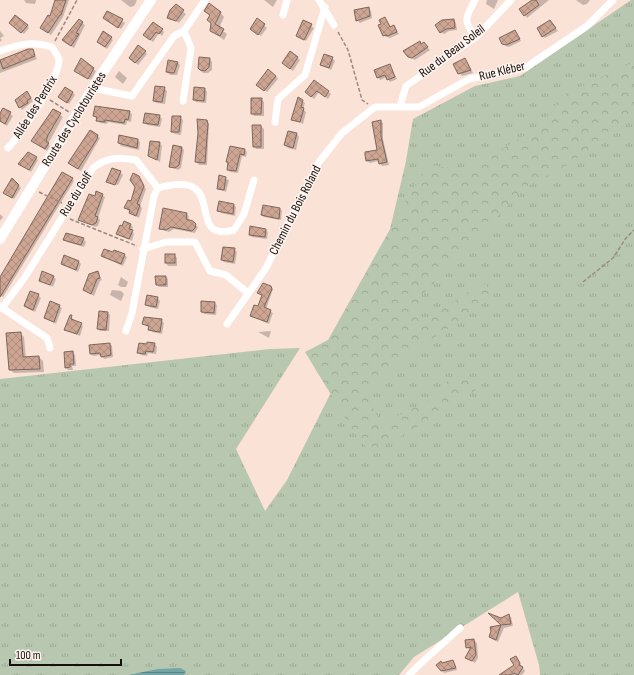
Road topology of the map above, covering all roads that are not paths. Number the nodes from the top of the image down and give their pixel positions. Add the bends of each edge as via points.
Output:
1 (151, 0) edge
2 (205, 0) edge
3 (287, 0) edge
4 (319, 0) edge
5 (475, 0) edge
6 (511, 0) edge
7 (613, 0) edge
8 (325, 7) junction
9 (283, 15) dead end
10 (334, 25) road end
11 (184, 31) junction
12 (476, 36) junction
13 (0, 51) edge
14 (94, 86) junction
15 (183, 101) dead end
16 (400, 106) junction
17 (375, 107) joint
18 (275, 122) dead end
19 (8, 148) dead end
20 (254, 180) dead end
21 (158, 188) junction
22 (0, 239) edge
23 (143, 249) junction
24 (248, 293) junction
25 (1, 307) edge
26 (228, 324) dead end
27 (126, 330) dead end
28 (50, 348) dead end
29 (460, 628) dead end
30 (411, 674) edge

1 - 14 street, Route des Cyclotouristes
2 - 11 street
3 - 9 street
4 - 8 street
5 - 12 street via 466,22
6 - 12 street, Rue du Beau Soleil
7 - 16 street, Rue Kléber via 587,26 525,68 469,80 419,107
8 - 10 street
8 - 18 street via 305,75 278,99
11 - 14 street via 174,36 132,96 97,89
11 - 15 street via 191,48
12 - 16 street, Rue du Beau Soleil via 406,86
13 - 19 street, Allée des Perdrix via 22,43 38,43 52,47 59,58 58,70 52,84
14 - 22 street, Route des Cyclotouristes
16 - 17 street, Rue Kléber
17 - 24 street, Chemin du Bois Roland via 342,133 319,162 266,268
20 - 21 street via 244,214 234,230 219,233 212,230 207,222 198,191 184,183
21 - 23 street
21 - 25 street, Rue du Golf via 136,160 110,159 93,168 25,277
23 - 24 street via 166,242 195,242 210,271 226,275
23 - 27 street via 132,313
24 - 26 street, Chemin du Bois Roland
25 - 28 street via 47,338
29 - 30 street

